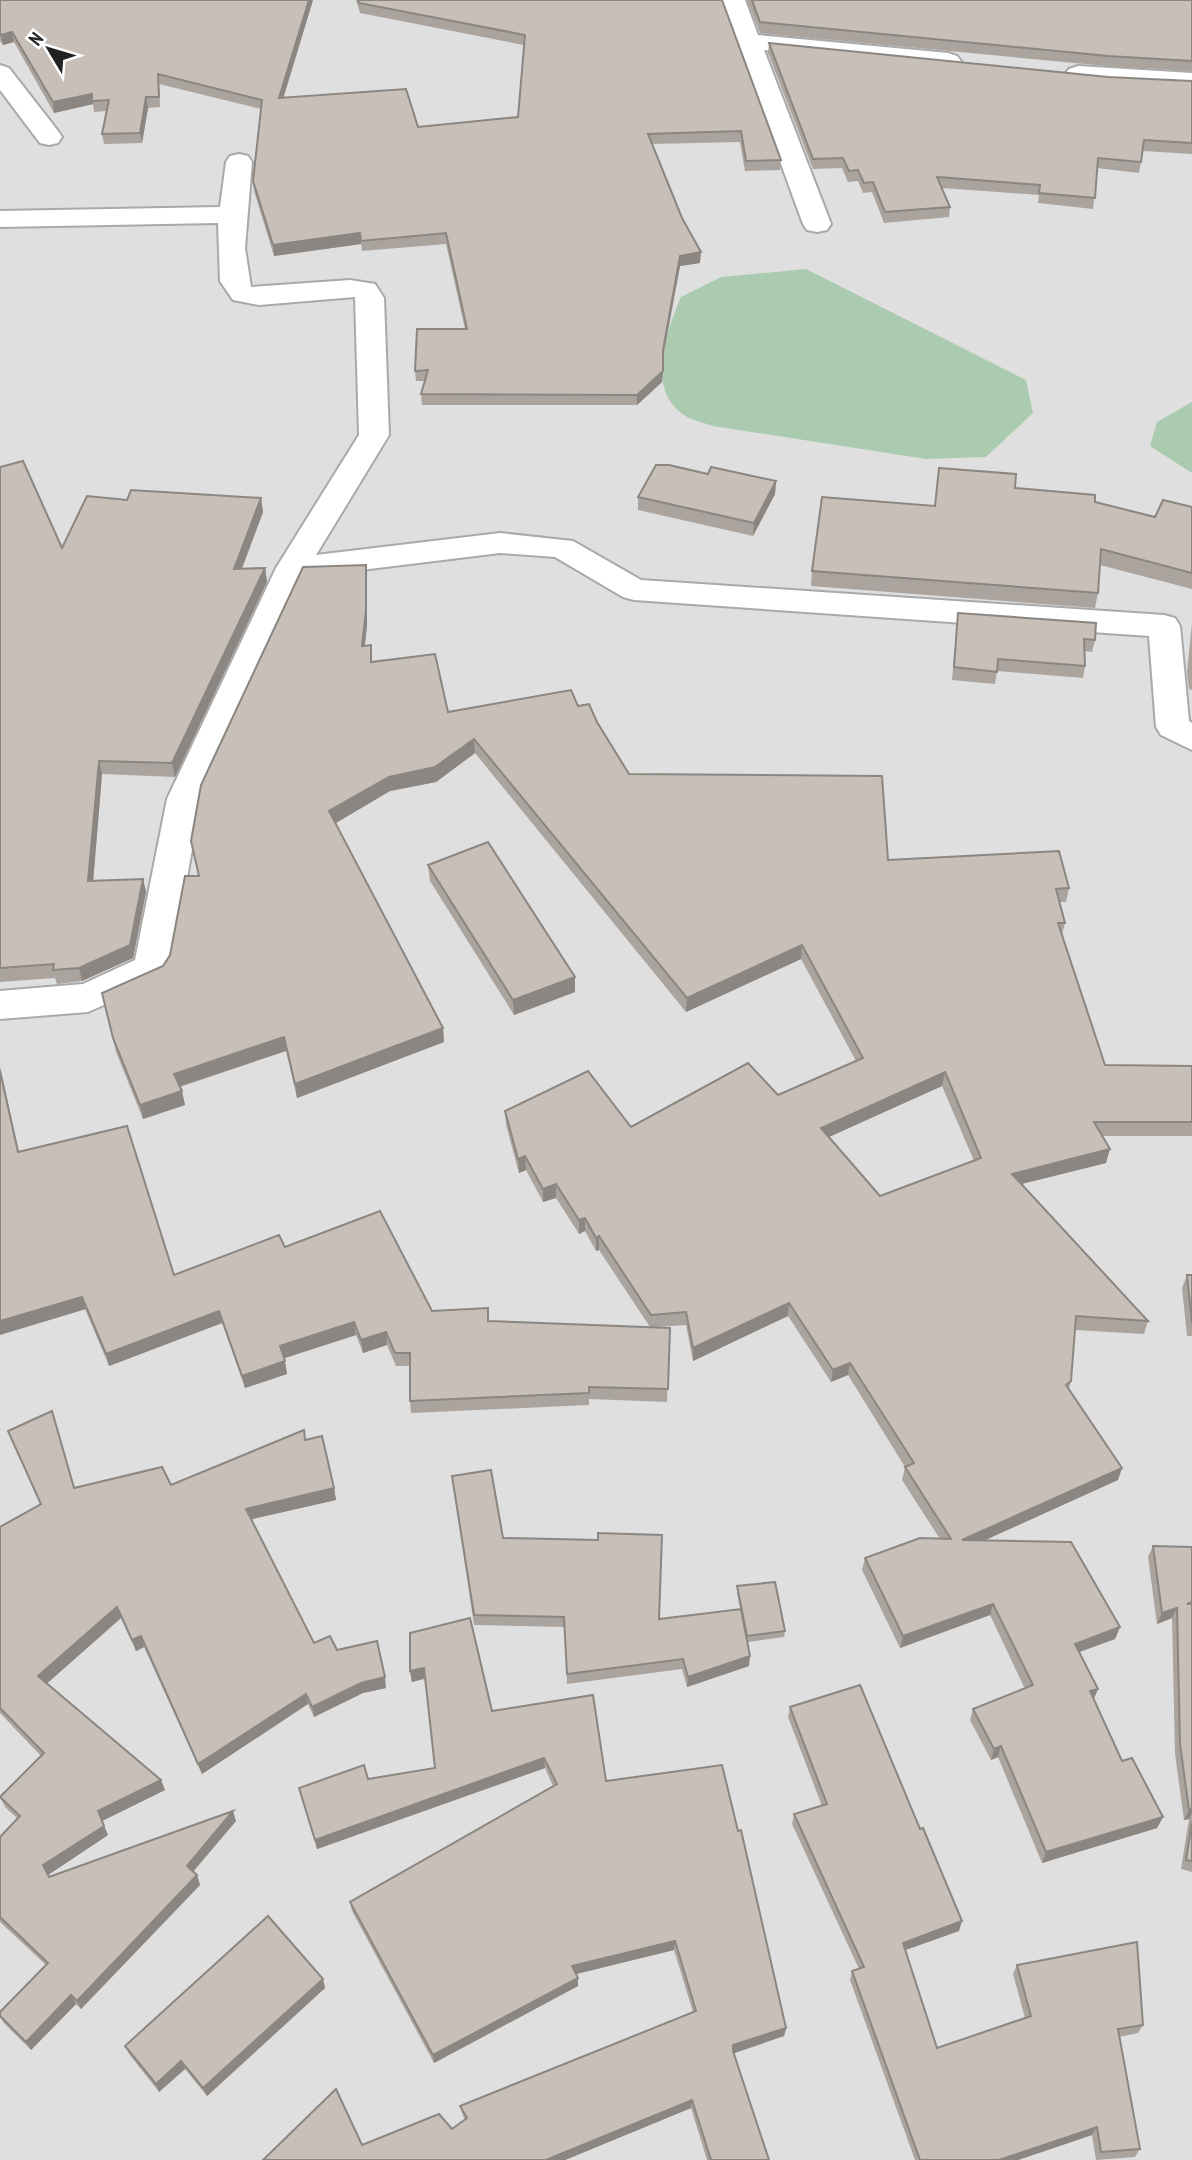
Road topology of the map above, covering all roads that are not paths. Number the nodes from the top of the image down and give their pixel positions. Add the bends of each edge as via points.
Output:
1 (733, 0) edge
2 (748, 41) junction
3 (968, 63) edge
4 (1051, 72) edge
5 (0, 73) edge
6 (1192, 81) edge
7 (49, 137) dead end
8 (239, 162) dead end
9 (232, 215) junction
10 (0, 219) edge
11 (817, 224) dead end
12 (292, 568) junction
13 (1192, 738) edge
14 (0, 1005) edge

1 - 2 street
2 - 3 street
2 - 11 street
4 - 6 street
5 - 7 street
8 - 9 street
9 - 10 street
9 - 12 street via 232,272 245,296 350,288 365,290 370,298 374,435
12 - 13 street via 500,543 562,548 634,590 1164,626 1173,727
12 - 14 street via 184,799 152,968 89,998

